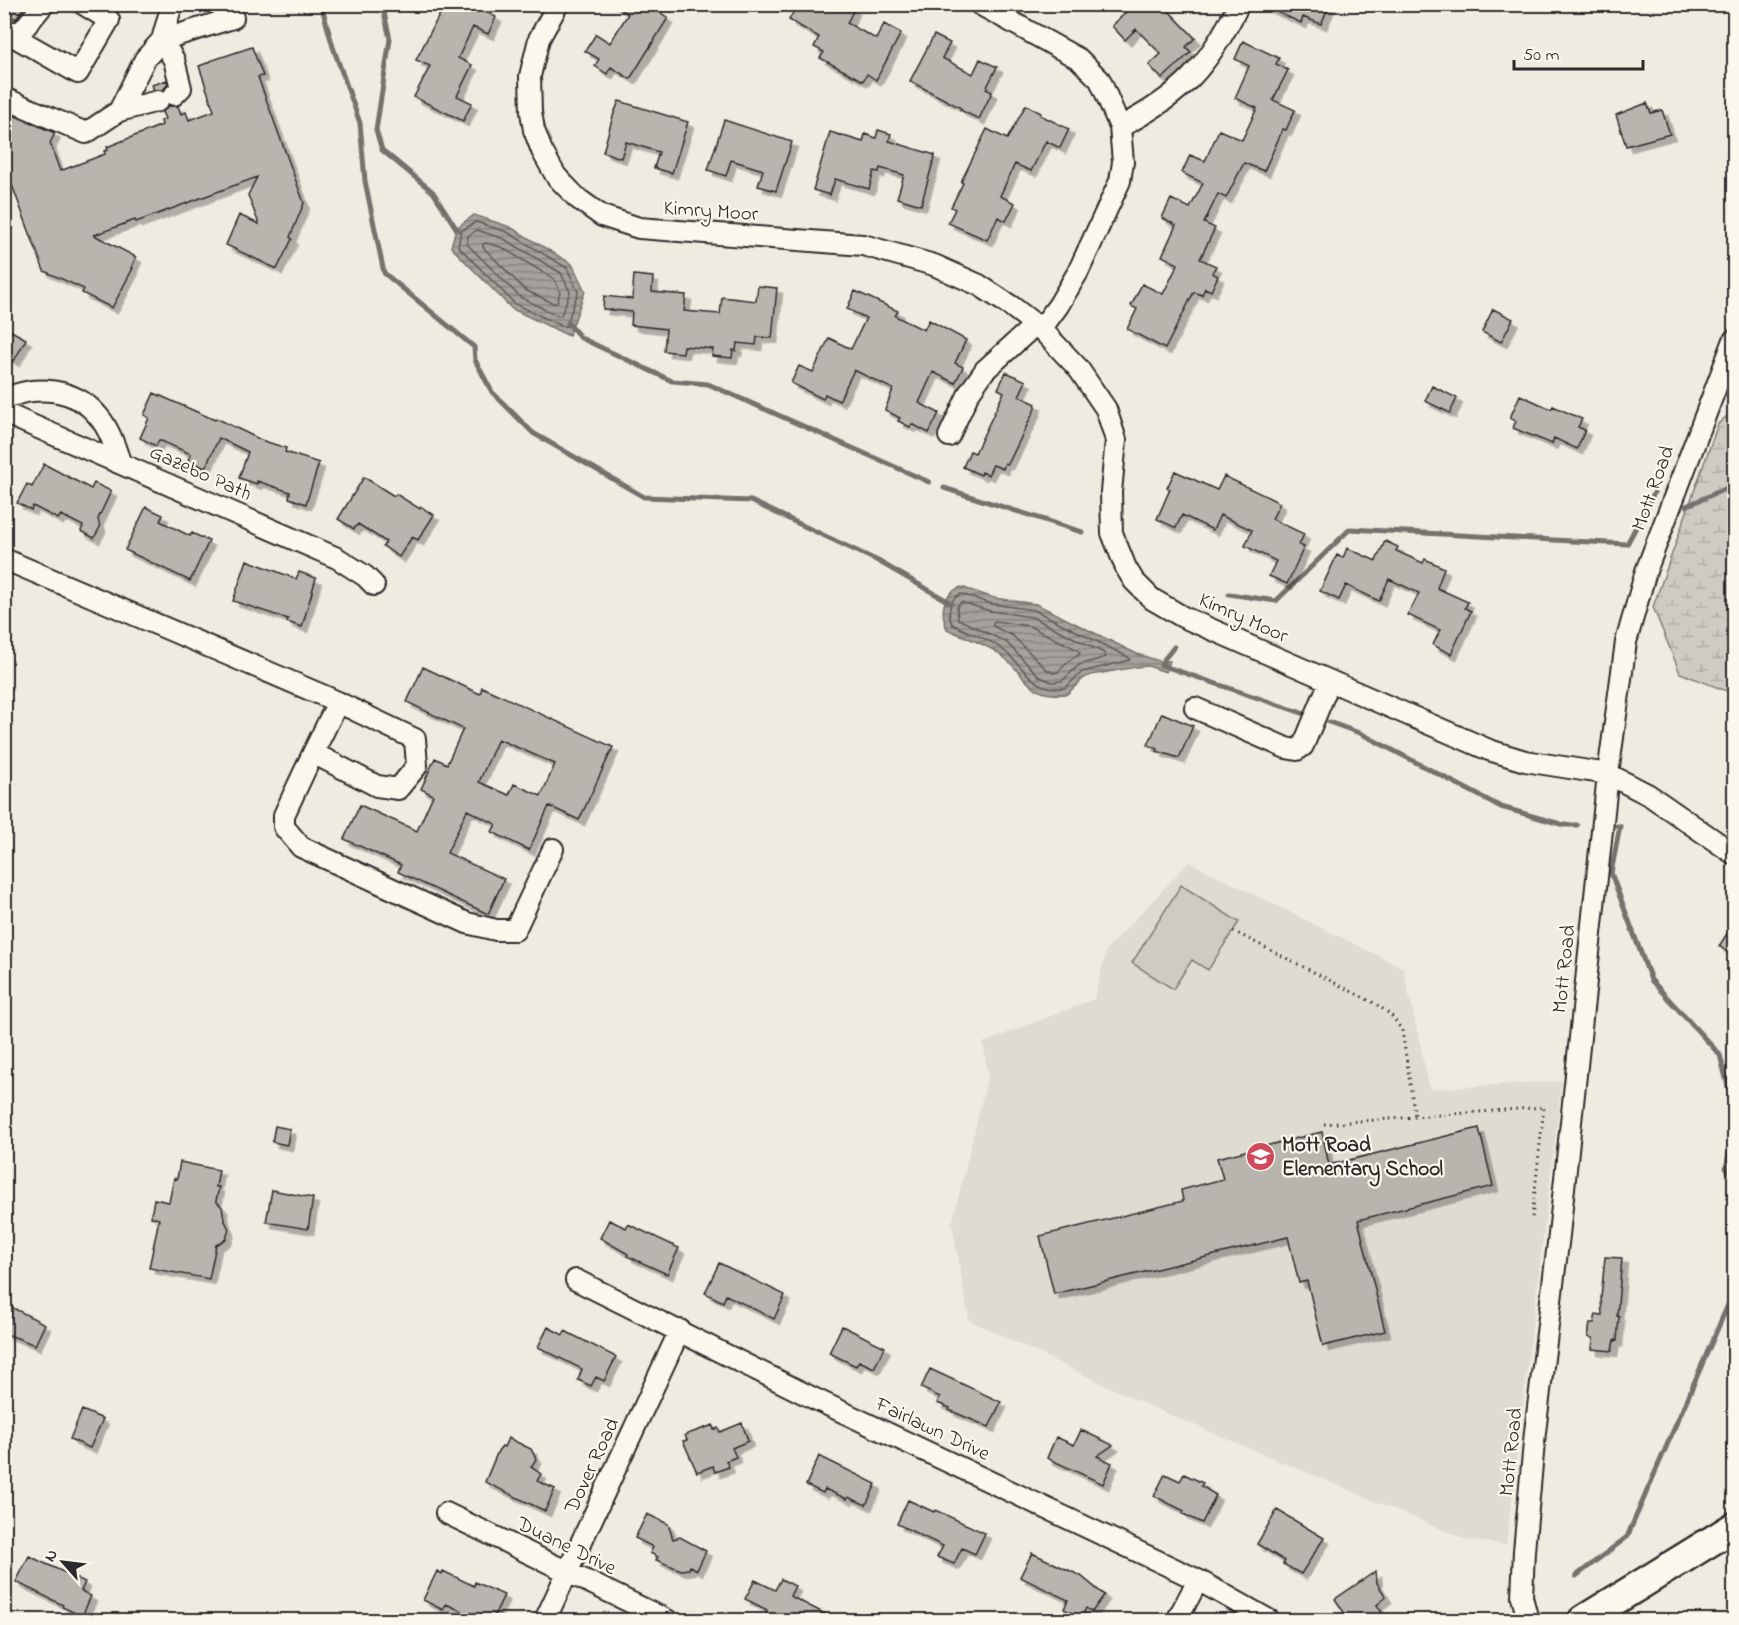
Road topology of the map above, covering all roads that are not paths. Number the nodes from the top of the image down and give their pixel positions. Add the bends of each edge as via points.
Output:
1 (44, 4) edge
2 (83, 4) edge
3 (172, 4) edge
4 (230, 4) edge
5 (558, 4) edge
6 (1239, 4) edge
7 (987, 6) edge
8 (5, 32) edge
9 (162, 40) junction
10 (4, 99) edge
11 (119, 111) junction
12 (1120, 128) junction
13 (1038, 327) junction
14 (1734, 340) edge
15 (4, 399) edge
16 (4, 413) edge
17 (949, 436) dead end
18 (121, 464) junction
19 (4, 559) edge
20 (374, 585) dead end
21 (1330, 681) junction
22 (338, 702) junction
23 (1195, 708) dead end
24 (313, 753) junction
25 (1608, 774) junction
26 (553, 849) dead end
27 (1734, 854) edge
28 (576, 1280) dead end
29 (680, 1330) junction
30 (446, 1514) dead end
31 (1734, 1527) edge
32 (567, 1572) junction
33 (1198, 1580) junction
34 (546, 1620) edge
35 (667, 1620) edge
36 (1177, 1620) edge
37 (1269, 1620) edge
38 (1528, 1620) edge
39 (1583, 1620) edge

1 - 8 street via 21,32
2 - 8 street via 110,20 78,73
3 - 9 street
4 - 9 street via 233,18
5 - 13 street, Kimry Moor via 539,39 531,76 532,121 556,176 602,216 639,228 863,245 934,265 970,281
6 - 12 street via 1205,63 1179,91
7 - 12 street via 1078,58 1100,80
9 - 11 street via 145,59
9 - 11 street via 174,60 181,88 166,98
10 - 11 street via 86,133
12 - 13 street via 1120,181 1078,273 1058,306
13 - 17 street via 985,370 969,393
13 - 21 street, Kimry Moor via 1078,368 1106,409 1116,440 1112,533 1134,581 1152,599 1183,617
14 - 25 street, Mott Road via 1646,572 1626,642
15 - 18 street via 36,389 62,392 82,402 99,416
16 - 18 street, Gazebo Path
18 - 20 street, Gazebo Path via 337,558
19 - 22 street
21 - 23 street via 1303,746 1297,750
21 - 25 street, Kimry Moor via 1489,750 1525,761
22 - 24 street
22 - 24 street via 415,739 417,766 398,789 377,786
24 - 26 street via 284,815 284,827 301,847 467,923 515,930
25 - 27 street, Kimry Moor via 1649,795
25 - 38 street, Mott Road via 1534,1444 1522,1597
28 - 29 street, Fairlawn Drive
29 - 32 street, Dover Road
29 - 33 street, Fairlawn Drive via 813,1398
30 - 32 street, Duane Drive
31 - 39 highway
32 - 34 street, Dover Road
32 - 35 street, Duane Drive
33 - 36 street
33 - 37 street, Fairlawn Drive

